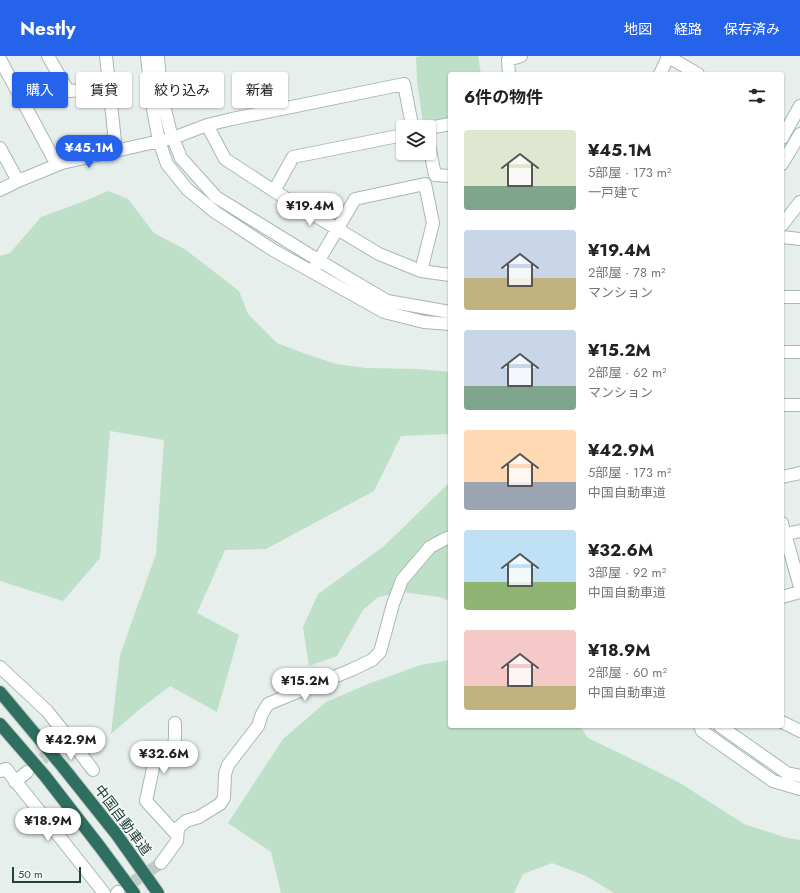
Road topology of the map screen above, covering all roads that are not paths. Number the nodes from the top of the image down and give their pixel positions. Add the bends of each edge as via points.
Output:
1 (48, 56) edge
2 (106, 56) edge
3 (147, 56) edge
4 (158, 56) edge
5 (522, 56) edge
6 (668, 56) edge
7 (0, 59) edge
8 (108, 72) edge
9 (509, 72) edge
10 (661, 72) edge
11 (695, 72) edge
12 (76, 91) edge
13 (800, 106) edge
14 (112, 108) edge
15 (411, 120) edge
16 (448, 124) edge
17 (787, 124) edge
18 (207, 125) junction
19 (436, 127) edge
20 (800, 134) edge
21 (396, 136) edge
22 (173, 138) junction
23 (160, 141) junction
24 (0, 148) edge
25 (116, 151) junction
26 (432, 160) edge
27 (784, 161) edge
28 (57, 166) junction
29 (448, 176) edge
30 (18, 181) junction
31 (0, 190) edge
32 (274, 191) junction
33 (800, 202) edge
34 (784, 222) edge
35 (337, 229) junction
36 (784, 237) edge
37 (800, 239) edge
38 (318, 260) junction
39 (421, 271) junction
40 (312, 272) junction
41 (448, 274) edge
42 (784, 297) edge
43 (800, 297) edge
44 (448, 312) edge
45 (448, 324) edge
46 (784, 352) edge
47 (800, 352) edge
48 (784, 405) edge
49 (800, 405) edge
50 (800, 473) edge
51 (784, 477) edge
52 (784, 531) edge
53 (800, 531) edge
54 (784, 534) edge
55 (448, 538) edge
56 (800, 587) edge
57 (800, 592) edge
58 (784, 596) edge
59 (0, 667) edge
60 (0, 692) edge
61 (175, 723) dead end
62 (784, 723) edge
63 (0, 724) edge
64 (701, 728) edge
65 (723, 728) edge
66 (800, 731) edge
67 (93, 770) dead end
68 (0, 771) edge
69 (26, 772) tunnel mouth
70 (800, 776) edge
71 (15, 782) junction
72 (800, 789) edge
73 (177, 835) junction
74 (161, 863) tunnel mouth
75 (104, 893) edge
76 (134, 893) edge
77 (158, 893) edge

1 - 12 street via 68,91
2 - 8 street
3 - 23 street via 152,104
4 - 22 street via 161,93
5 - 9 street via 508,60
6 - 10 street
6 - 11 street
7 - 28 street
13 - 17 street
14 - 25 street
15 - 18 street via 404,84
16 - 19 street
17 - 20 street
18 - 22 street
18 - 32 street via 225,159
20 - 27 street
21 - 32 street via 293,157
22 - 23 street
22 - 38 street via 181,158 216,197
23 - 25 street
23 - 40 street via 167,164 188,189 215,212
24 - 30 street
25 - 28 street
26 - 29 street via 435,174
28 - 30 street
30 - 31 street
32 - 35 street
33 - 34 street
35 - 38 street
35 - 39 street via 379,254
35 - 39 street via 355,199 425,184 433,223
36 - 37 street
38 - 40 street
38 - 44 street via 387,301
39 - 41 street
40 - 45 street via 384,312 424,322
42 - 43 street
46 - 47 street
48 - 49 street
50 - 51 street
52 - 53 street
54 - 56 street
55 - 73 street via 430,547 402,580 380,652 372,660 351,670 268,704 258,726 228,765 224,798 220,804 199,817 186,821 178,828
57 - 58 street
59 - 67 street via 47,711 64,741
60 - 77 highway, 中国自動車道 via 108,824
61 - 73 street via 174,744 171,748 156,754 146,801
62 - 66 street
63 - 76 highway via 45,776
64 - 72 street via 773,781
65 - 70 street via 787,773
68 - 71 street via 6,769
69 - 71 street
71 - 75 street
73 - 74 street via 176,842

